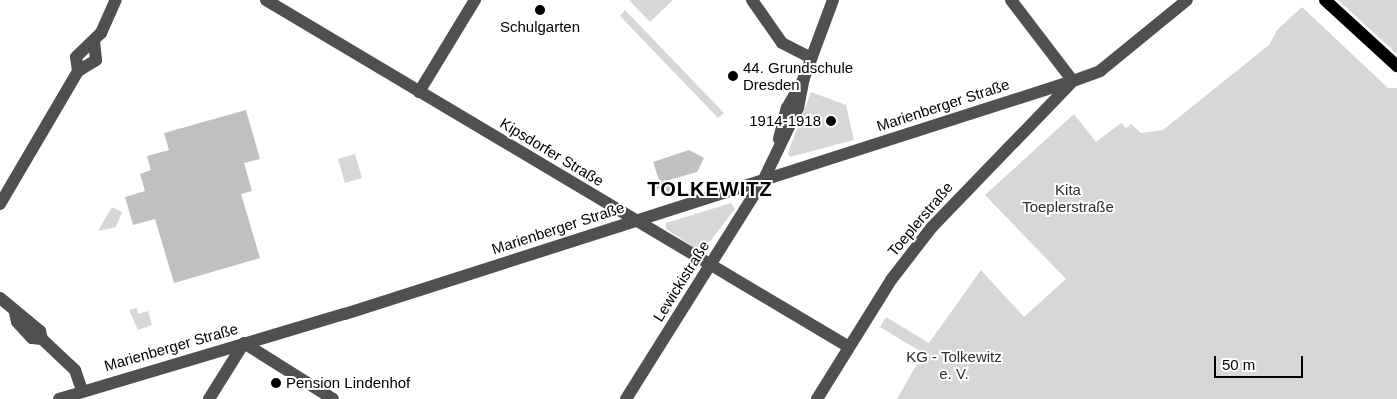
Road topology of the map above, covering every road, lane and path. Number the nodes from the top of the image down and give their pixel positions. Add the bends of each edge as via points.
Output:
1 (116, 0) edge
2 (266, 0) edge
3 (475, 0) edge
4 (752, 0) edge
5 (833, 0) edge
6 (1011, 0) edge
7 (1187, 0) edge
8 (1325, 0) edge
9 (94, 41) junction
10 (811, 58) junction
11 (1397, 66) edge
12 (78, 71) junction
13 (1073, 81) junction
14 (419, 92) junction
15 (764, 179) junction
16 (0, 204) edge
17 (635, 221) junction
18 (710, 265) junction
19 (0, 298) edge
20 (244, 343) junction
21 (849, 346) junction
22 (82, 390) junction
23 (59, 399) edge
24 (209, 399) edge
25 (333, 399) edge
26 (626, 399) edge
27 (817, 399) edge

1 - 9 street
2 - 14 street, Kipsdorfer Straße
3 - 14 street
4 - 10 street via 782,42
5 - 10 street, Lewickistraße
6 - 13 street
7 - 13 street, Marienberger Straße via 1100,71
8 - 11 main road
9 - 12 street via 82,47 76,57
9 - 12 street via 96,60
10 - 15 street, Lewickistraße via 798,108
12 - 16 street
13 - 15 street, Marienberger Straße
13 - 21 street, Toeplerstraße via 965,191 898,272
14 - 17 street, Kipsdorfer Straße
15 - 17 street, Marienberger Straße
15 - 18 street, Lewickistraße
17 - 18 street, Kipsdorfer Straße
17 - 20 street, Marienberger Straße
18 - 21 street, Kipsdorfer Straße
18 - 26 street, Lewickistraße
19 - 22 street via 40,331 42,339 74,370
20 - 22 street, Marienberger Straße
20 - 24 street
20 - 25 street
21 - 27 street, Toeplerstraße
22 - 23 street, Marienberger Straße

